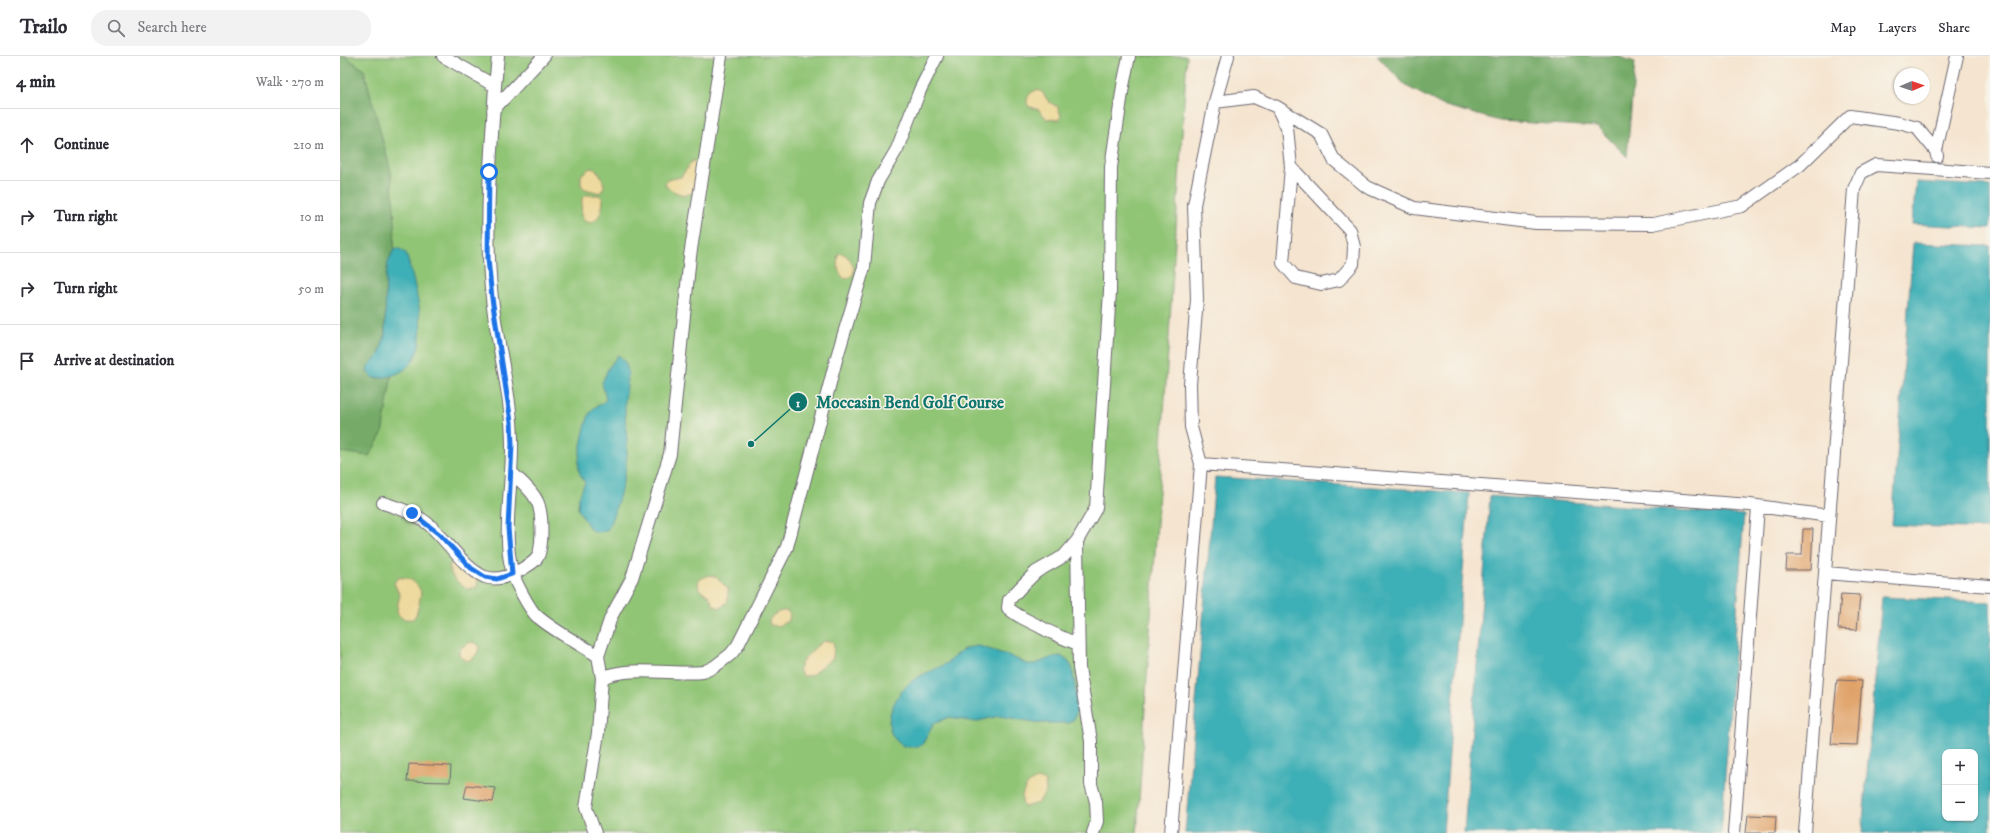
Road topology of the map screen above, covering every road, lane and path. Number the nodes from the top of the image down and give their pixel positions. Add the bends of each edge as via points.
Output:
1 (443, 56) edge
2 (498, 56) edge
3 (544, 56) edge
4 (721, 56) edge
5 (937, 56) edge
6 (1130, 56) edge
7 (1228, 56) edge
8 (1957, 56) edge
9 (495, 86) junction
10 (1215, 102) junction
11 (1277, 107) junction
12 (493, 110) junction
13 (1936, 151) junction
14 (1291, 168) junction
15 (1940, 169) junction
16 (1990, 172) edge
17 (1201, 464) junction
18 (511, 472) junction
19 (383, 503) dead end
20 (1758, 507) junction
21 (1830, 516) junction
22 (1077, 541) junction
23 (1825, 573) junction
24 (512, 574) junction
25 (1990, 586) edge
26 (1078, 644) junction
27 (598, 656) junction
28 (602, 678) junction
29 (595, 833) edge
30 (1093, 833) edge
31 (1170, 833) edge
32 (1734, 833) edge
33 (1805, 833) edge

1 - 9 lane
2 - 9 lane
3 - 12 lane
4 - 27 lane via 690,256 670,454 632,578 611,618
5 - 28 lane via 920,90 897,150 878,181 870,204 864,267 836,360 787,547 743,637 731,654 703,672 627,672
6 - 22 lane via 1122,86 1111,167 1110,291 1096,508
7 - 10 lane
8 - 13 lane
9 - 12 lane
10 - 11 lane via 1254,97
10 - 17 lane via 1194,205 1197,299 1190,384 1191,427
11 - 13 lane via 1321,134 1334,160 1367,187 1414,208 1536,223 1653,224 1742,206 1800,165 1850,116 1917,128
11 - 14 lane via 1287,128
12 - 18 lane via 488,259 511,422
13 - 15 lane
14 - 14 lane via 1283,263 1296,278 1321,284 1339,280 1353,264 1354,247 1350,230
15 - 16 lane
15 - 21 lane via 1876,165 1861,173 1854,189
17 - 20 lane
17 - 31 lane
18 - 24 lane via 508,528
18 - 24 lane via 532,493 541,511 540,552 536,560
19 - 24 lane via 412,513 426,522 471,568 485,577 497,579
20 - 21 lane
20 - 32 lane
21 - 23 lane
22 - 26 lane
22 - 26 lane via 1064,556 1036,572 1009,600 1008,608 1061,639
23 - 25 lane
23 - 33 lane
24 - 27 lane via 537,617
26 - 30 lane via 1079,668 1091,741 1091,784 1096,802
27 - 28 lane
28 - 29 lane via 598,733 586,808

